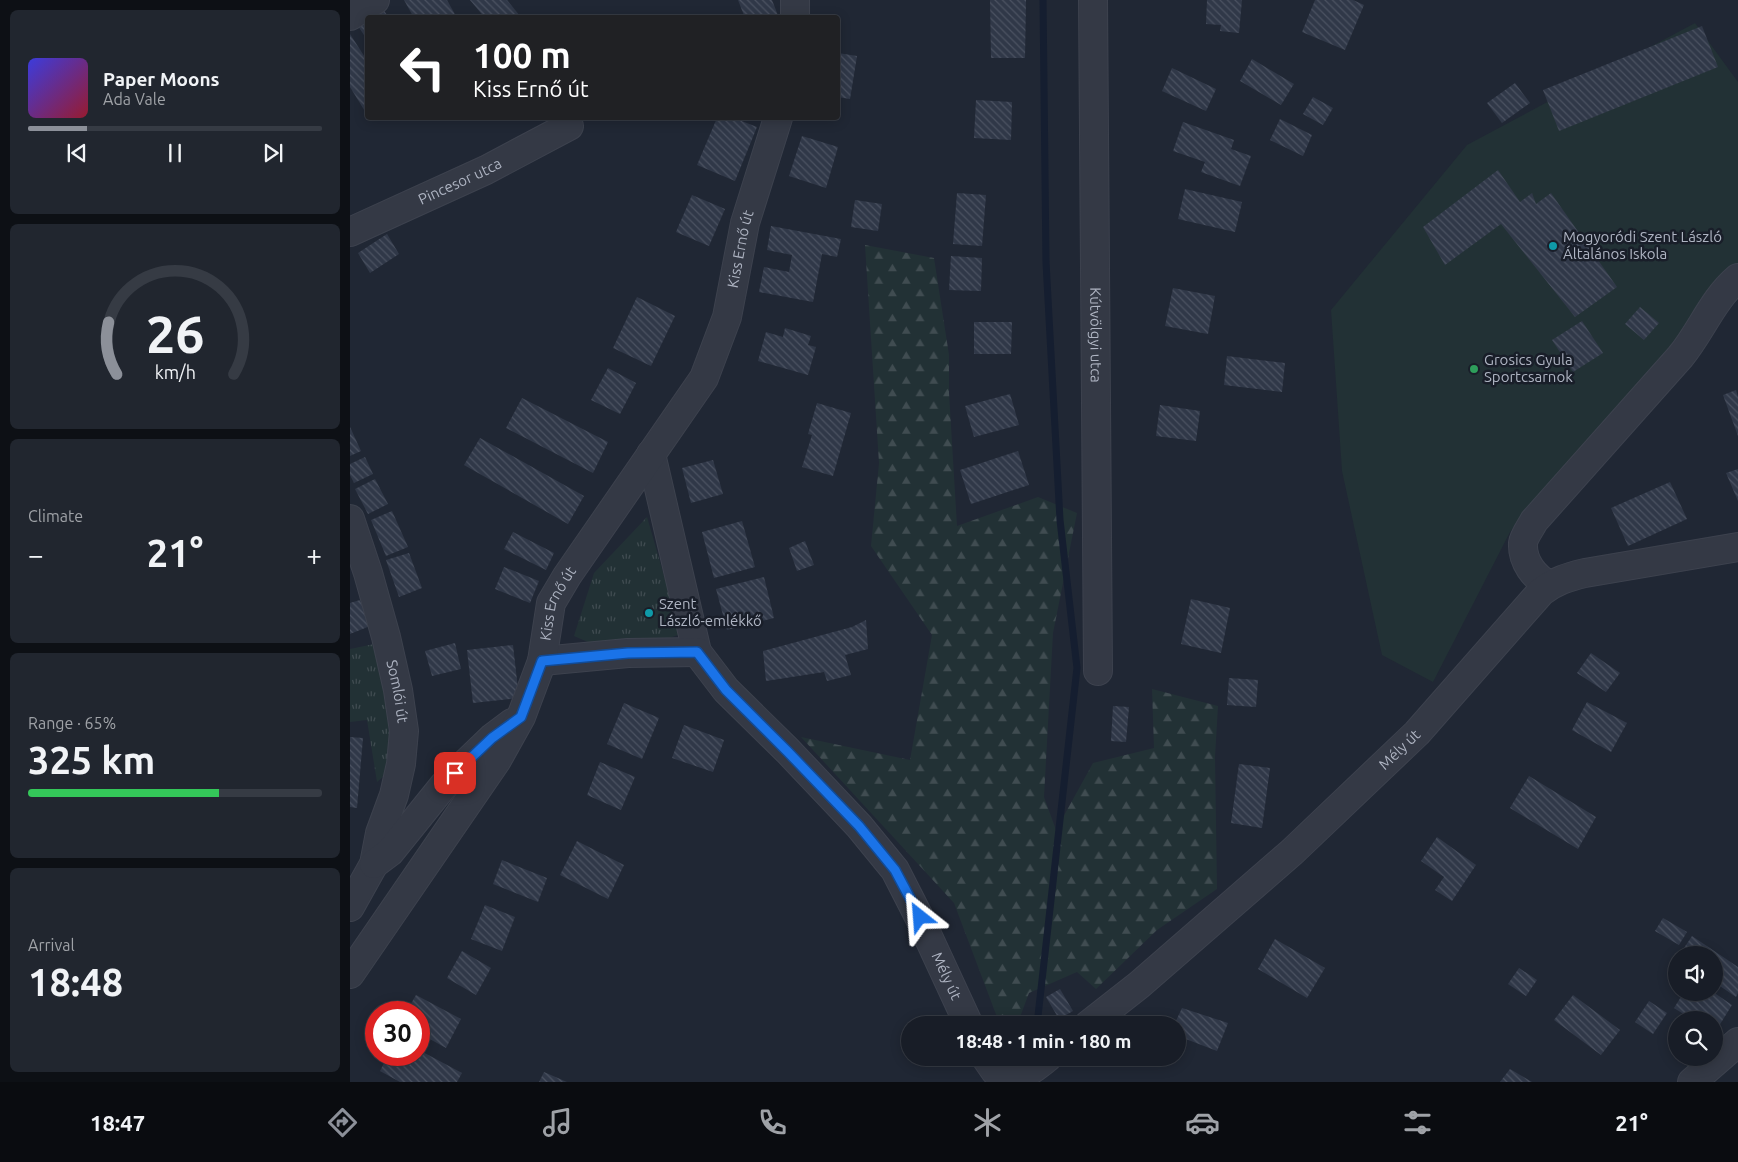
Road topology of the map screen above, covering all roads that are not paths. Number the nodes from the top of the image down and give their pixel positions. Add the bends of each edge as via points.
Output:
1 (375, 0) edge
2 (795, 0) edge
3 (1093, 0) edge
4 (795, 15) edge
5 (350, 16) edge
6 (777, 120) edge
7 (569, 126) dead end
8 (350, 232) edge
9 (1738, 278) edge
10 (651, 454) junction
11 (350, 519) edge
12 (1738, 547) edge
13 (1550, 585) junction
14 (697, 652) junction
15 (542, 661) junction
16 (1098, 671) dead end
17 (521, 717) junction
18 (374, 864) junction
19 (350, 907) edge
20 (350, 974) edge
21 (965, 1016) edge
22 (1100, 1016) edge
23 (1738, 1042) edge
24 (1036, 1066) edge
25 (989, 1070) edge
26 (1692, 1082) edge

1 - 5 street
2 - 4 street
3 - 16 street, Kútvölgyi utca
6 - 10 street, Kiss Ernő út via 745,223 727,317 704,378
7 - 8 street, Pincesor utca via 486,170
9 - 13 street via 1711,308 1692,343 1534,521 1523,541 1526,560 1540,580
10 - 14 street
10 - 15 street, Kiss Ernő út via 551,604
11 - 18 street, Somlói út via 386,637 404,731 401,764
12 - 13 street, Mély út via 1585,573
13 - 22 street, Mély út via 1417,733 1292,852 1140,985
14 - 15 street, Kiss Ernő út via 628,653
14 - 21 street, Mély út via 726,690 859,826 895,870
15 - 17 street
17 - 18 street, Somlói út via 466,762 390,852
17 - 20 street via 497,760
18 - 19 street, Somlói út
23 - 26 street
24 - 25 street via 1026,1074

